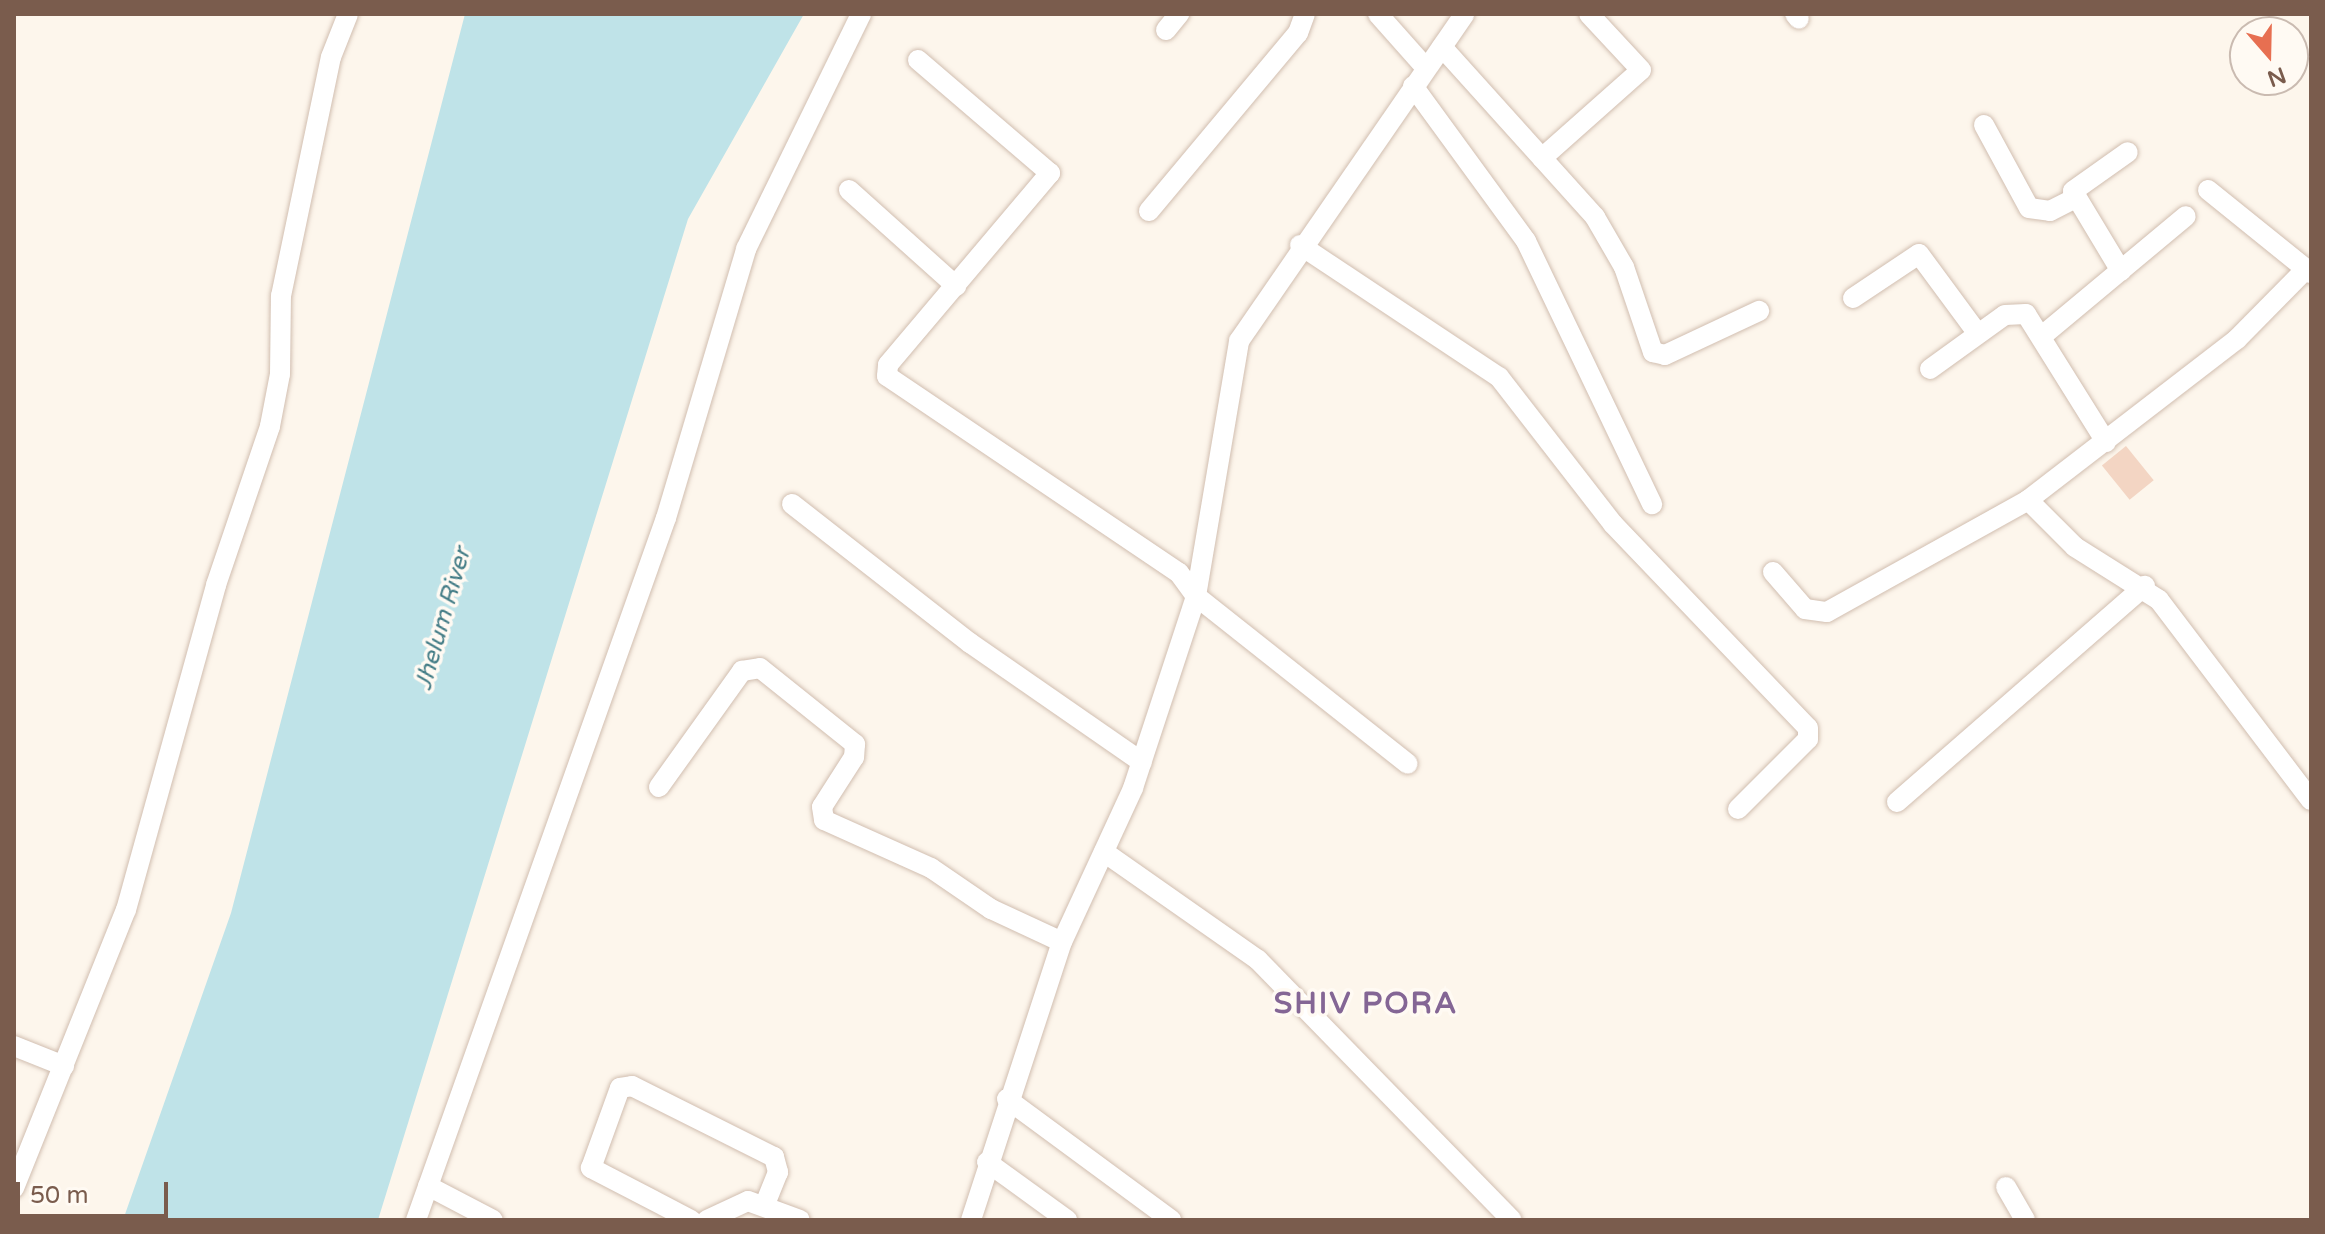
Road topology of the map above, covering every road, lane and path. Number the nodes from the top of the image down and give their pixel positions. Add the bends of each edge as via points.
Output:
1 (348, 14) edge
2 (861, 14) edge
3 (1305, 14) edge
4 (1465, 14) edge
5 (1589, 14) edge
6 (1373, 16) edge
7 (1442, 47) junction
8 (918, 60) dead end
9 (1425, 67) junction
10 (1413, 86) junction
11 (1984, 125) dead end
12 (2128, 152) dead end
13 (1542, 158) junction
14 (849, 190) dead end
15 (2208, 190) dead end
16 (2076, 198) junction
17 (1149, 211) dead end
18 (2186, 216) dead end
19 (1300, 245) junction
20 (2121, 271) junction
21 (2308, 272) edge
22 (956, 286) junction
23 (1853, 298) dead end
24 (1759, 311) dead end
25 (1978, 334) junction
26 (2042, 336) junction
27 (1930, 369) dead end
28 (2106, 442) junction
29 (2028, 500) junction
30 (792, 504) dead end
31 (1652, 504) dead end
32 (1773, 572) dead end
33 (2145, 586) junction
34 (1196, 596) junction
35 (1142, 762) junction
36 (1408, 764) dead end
37 (659, 787) dead end
38 (2311, 800) edge
39 (1897, 802) dead end
40 (1738, 809) dead end
41 (1104, 852) junction
42 (1062, 942) junction
43 (14, 1046) edge
44 (64, 1066) junction
45 (1007, 1099) junction
46 (987, 1162) junction
47 (15, 1182) edge
48 (428, 1186) junction
49 (2006, 1187) dead end
50 (765, 1205) junction
51 (416, 1220) edge
52 (493, 1220) edge
53 (691, 1220) edge
54 (707, 1220) edge
55 (800, 1220) edge
56 (971, 1220) edge
57 (1067, 1220) edge
58 (1171, 1220) edge
59 (1512, 1220) edge
60 (2025, 1220) edge

1 - 44 street via 331,57 281,296 280,374 270,426 216,585 126,910
2 - 48 street via 746,249 666,518
3 - 17 street via 1298,33
4 - 7 street
5 - 13 street via 1641,70
6 - 9 street
7 - 9 street
7 - 13 street
8 - 22 street via 1050,173
9 - 10 street
10 - 19 street
10 - 31 street via 1526,241
11 - 16 street via 2029,208 2050,211
12 - 16 street via 2077,182
13 - 24 street via 1610,239 1657,355
14 - 22 street
15 - 21 street
16 - 20 street
18 - 20 street
19 - 34 street via 1239,341
19 - 40 street via 1499,377 1613,524 1808,728 1808,739
20 - 26 street
21 - 28 street via 2237,339
22 - 34 street via 888,365 887,376 1179,573
23 - 25 street via 1919,254
25 - 26 street via 2019,312
25 - 27 street
26 - 28 street
28 - 29 street
29 - 32 street via 1827,612 1805,609
29 - 33 street via 2075,547
30 - 35 street via 970,643
33 - 38 street
33 - 39 street
34 - 35 street
34 - 36 street
35 - 41 street
37 - 42 street via 742,671 760,668 855,744 854,757 822,807 824,820 931,868 991,909
41 - 42 street
41 - 59 street via 1258,960
42 - 45 street
43 - 44 street
44 - 47 street
45 - 46 street
45 - 58 street
46 - 56 street
46 - 57 street
48 - 51 street
48 - 52 street
49 - 60 street
50 - 53 street via 778,1172 774,1157 632,1086 620,1088 591,1168
50 - 54 street via 738,1202
50 - 55 street

